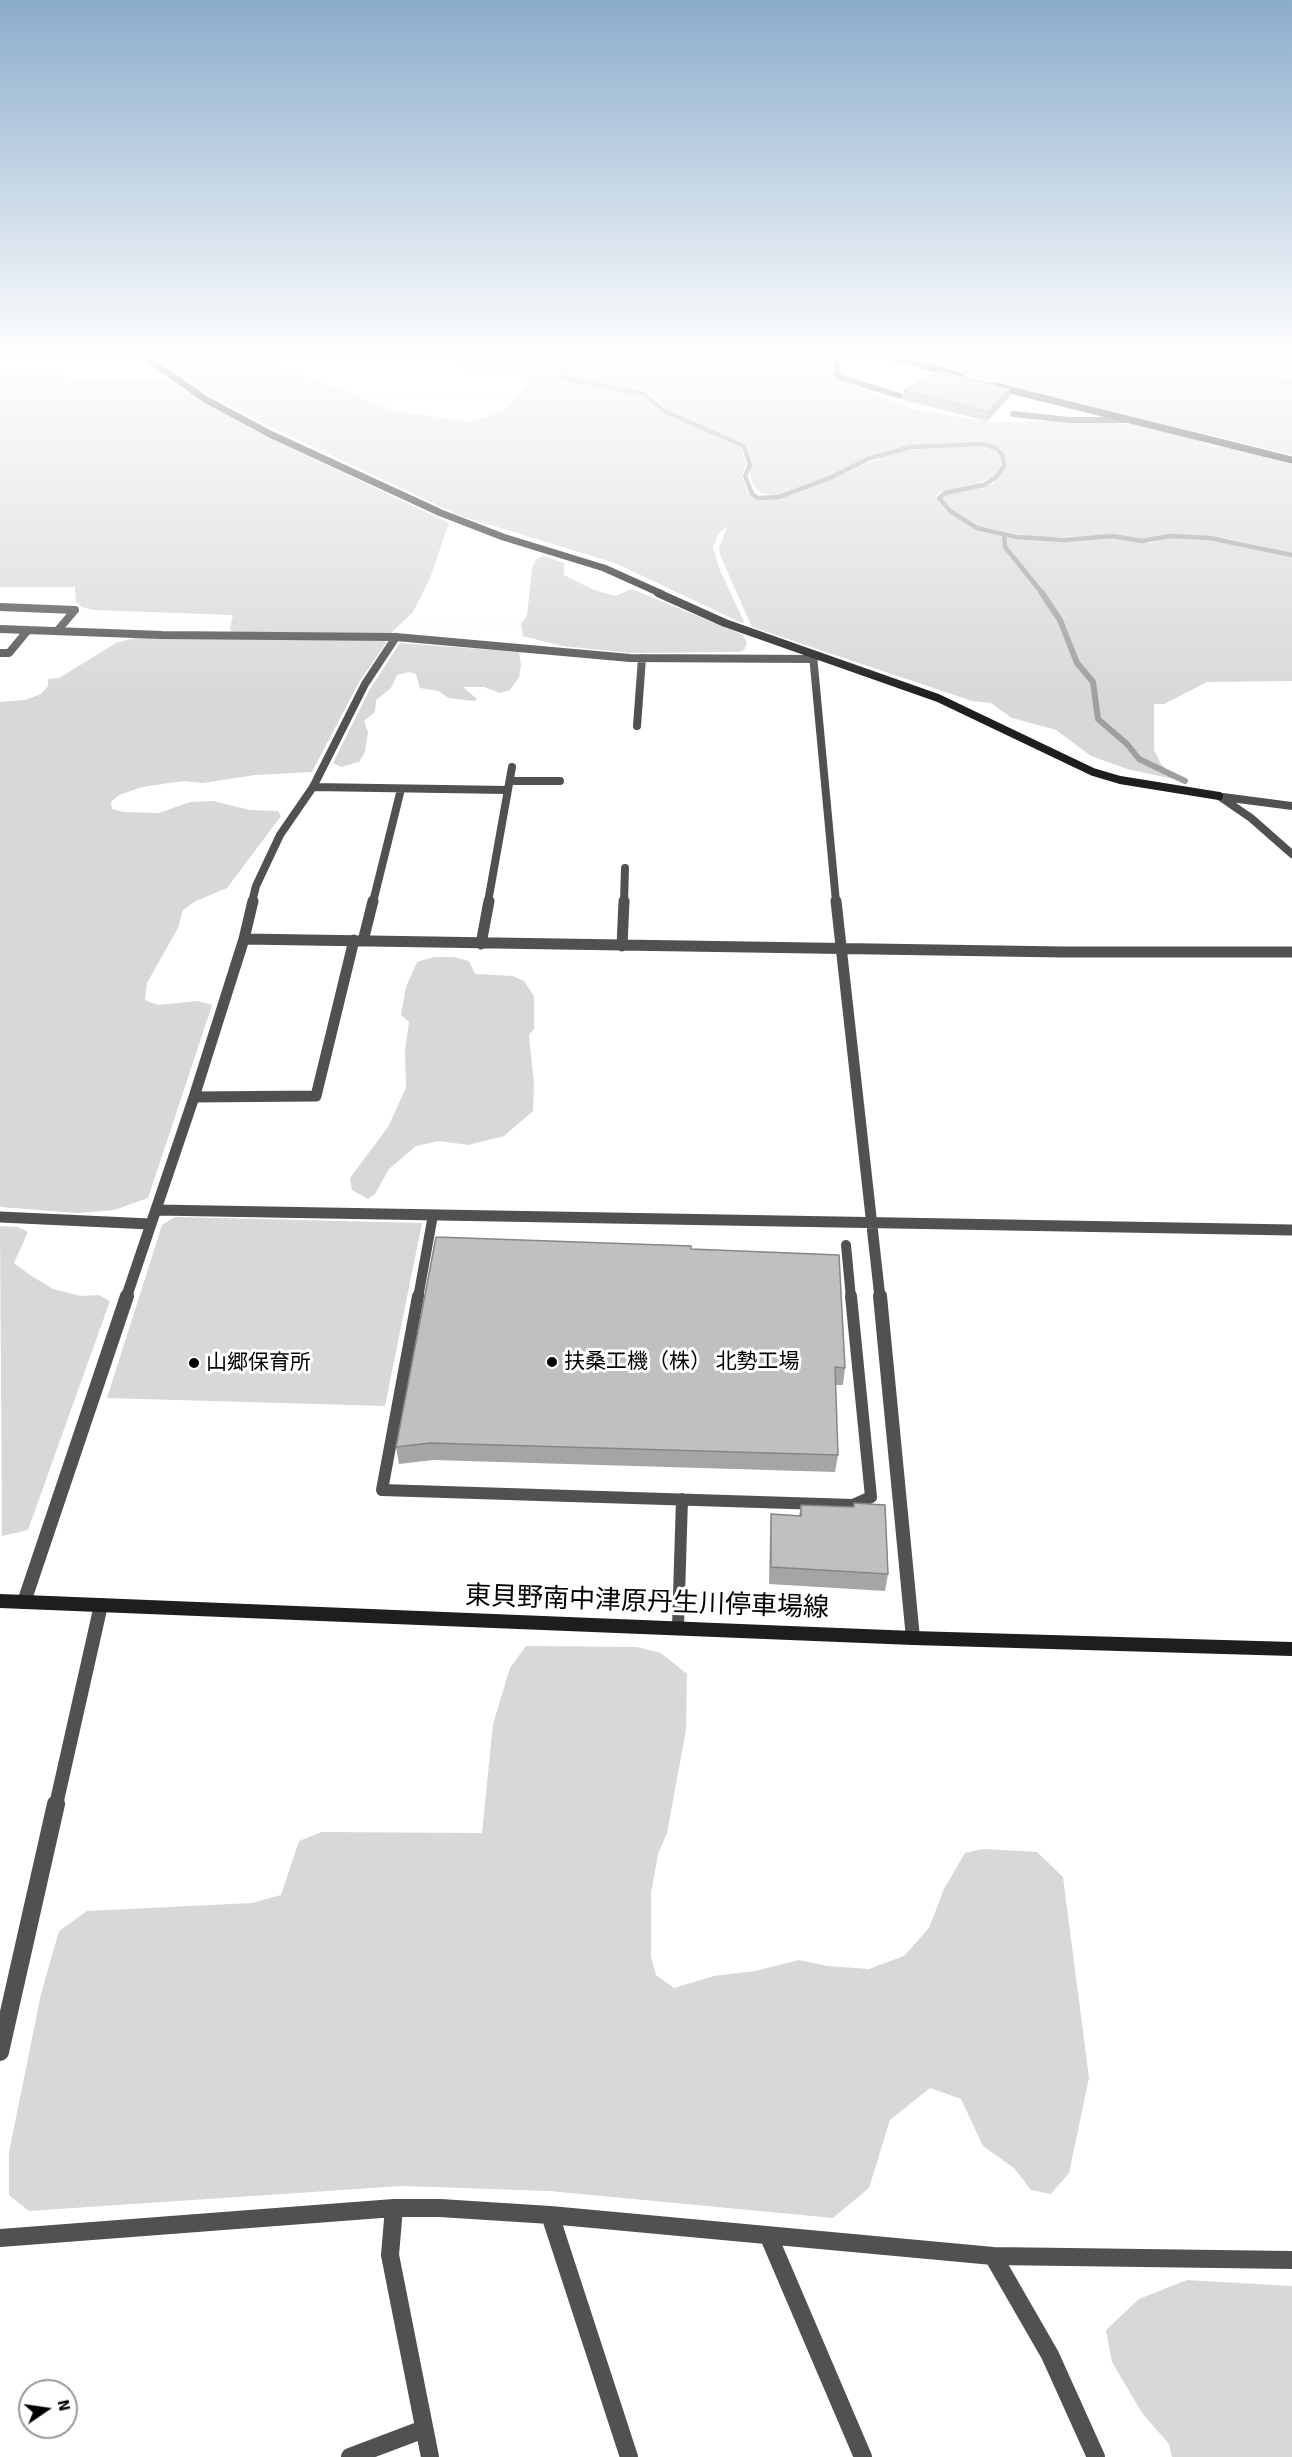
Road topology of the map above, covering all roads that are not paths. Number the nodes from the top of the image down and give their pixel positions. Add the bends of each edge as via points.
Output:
1 (346, 469) edge
2 (0, 607) edge
3 (0, 629) edge
4 (28, 630) junction
5 (58, 630) junction
6 (396, 637) junction
7 (0, 653) edge
8 (814, 657) junction
9 (642, 658) junction
10 (637, 726) dead end
11 (513, 767) dead end
12 (560, 781) dead end
13 (509, 785) junction
14 (313, 787) junction
15 (400, 789) junction
16 (1219, 796) junction
17 (1292, 806) edge
18 (1292, 854) edge
19 (625, 868) dead end
20 (244, 939) junction
21 (359, 940) junction
22 (481, 944) junction
23 (622, 946) junction
24 (843, 949) junction
25 (1292, 952) edge
26 (194, 1097) junction
27 (156, 1210) junction
28 (433, 1215) junction
29 (0, 1217) edge
30 (150, 1224) junction
31 (873, 1224) junction
32 (1292, 1230) edge
33 (846, 1245) dead end
34 (682, 1499) junction
35 (0, 1601) edge
36 (24, 1602) junction
37 (101, 1605) junction
38 (678, 1627) junction
39 (913, 1638) junction
40 (1292, 1649) edge
41 (0, 2052) edge
42 (394, 2208) junction
43 (550, 2215) junction
44 (769, 2237) junction
45 (0, 2238) edge
46 (993, 2256) junction
47 (1292, 2260) edge
48 (424, 2429) junction
49 (350, 2457) edge
50 (429, 2457) edge
51 (629, 2457) edge
52 (863, 2457) edge
53 (1096, 2457) edge

1 - 8 street via 441,513 604,568 725,623
2 - 5 street via 75,610
3 - 4 street
4 - 5 street
4 - 7 street via 9,653
5 - 6 street
6 - 9 street
6 - 14 street via 365,684
8 - 9 street
8 - 16 street via 938,698 1093,772
8 - 24 street via 831,860
9 - 10 street
11 - 13 street
12 - 13 street
13 - 15 street
13 - 22 street
14 - 15 street
14 - 20 street via 280,835 256,886
15 - 21 street
16 - 17 street
16 - 18 street
19 - 23 street
20 - 21 street
20 - 26 street
21 - 22 street
21 - 26 street via 316,1096
22 - 23 street
23 - 24 street
24 - 25 street
24 - 31 street
26 - 27 street
27 - 28 street
27 - 30 street
28 - 31 street
28 - 34 lane via 382,1490
29 - 30 street
30 - 36 street
31 - 32 street
31 - 39 street
33 - 34 lane via 871,1497 853,1504
34 - 38 lane
35 - 36 street, 東貝野南中津原丹生川停車場線
36 - 37 street, 東貝野南中津原丹生川停車場線
37 - 38 street, 東貝野南中津原丹生川停車場線
37 - 41 street
38 - 39 street, 東貝野南中津原丹生川停車場線
39 - 40 street, 東貝野南中津原丹生川停車場線
42 - 43 street
42 - 45 street
42 - 48 street via 390,2255
43 - 44 street
43 - 51 street
44 - 46 street
44 - 52 street
46 - 47 street
46 - 53 street via 1050,2355
48 - 49 street
48 - 50 street

